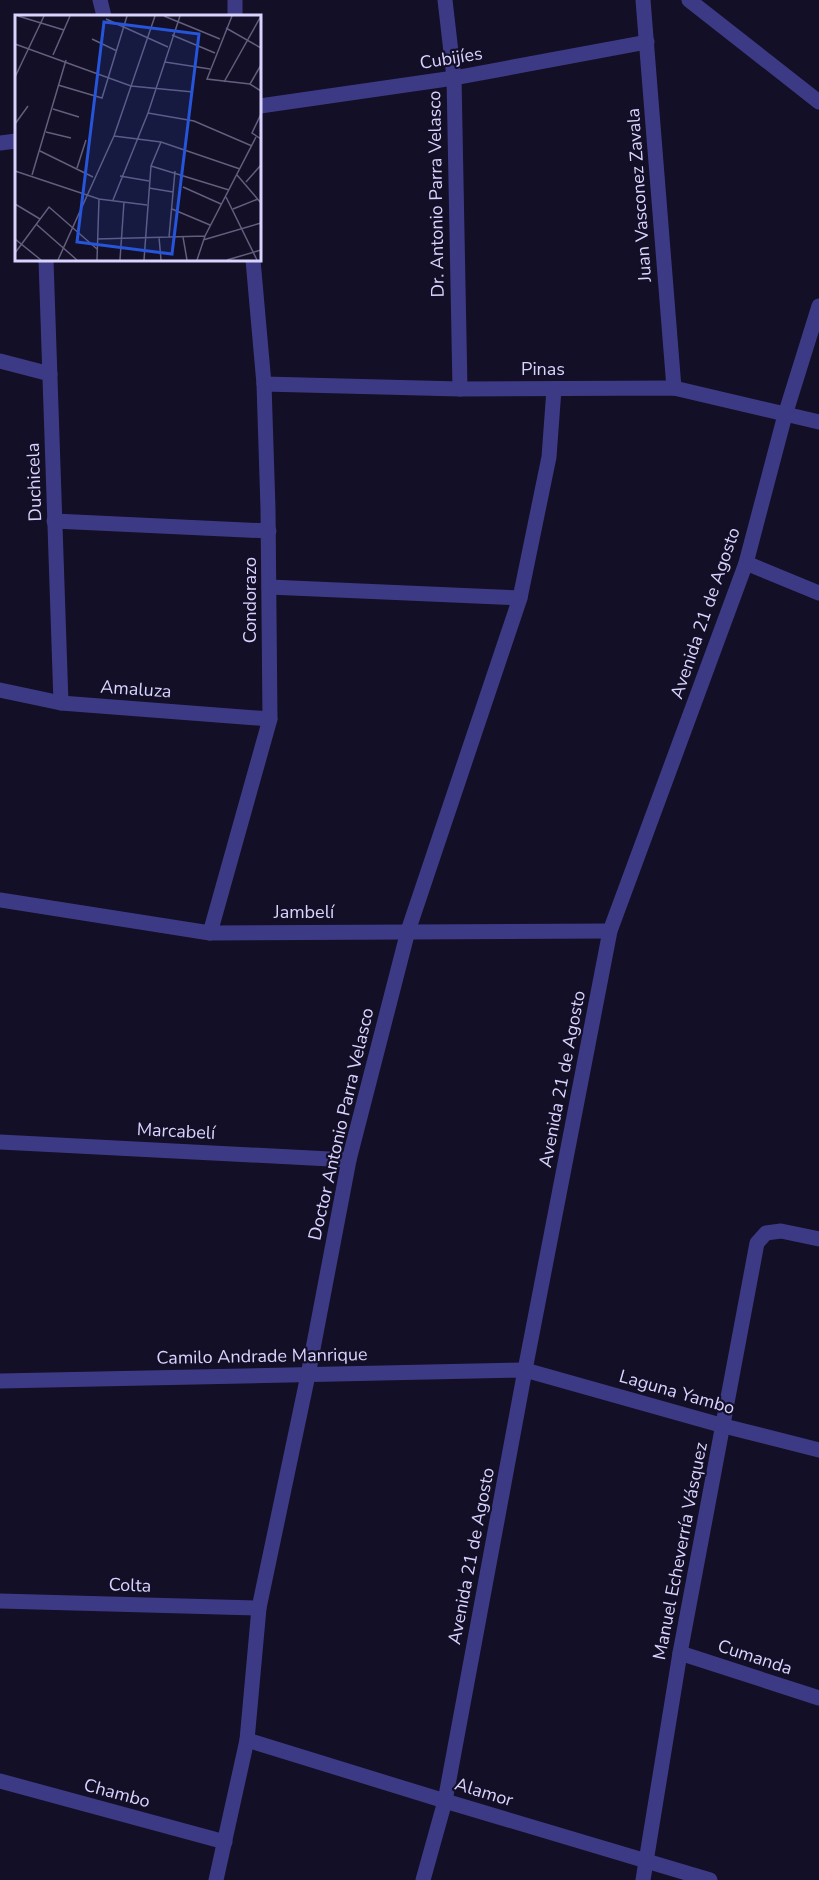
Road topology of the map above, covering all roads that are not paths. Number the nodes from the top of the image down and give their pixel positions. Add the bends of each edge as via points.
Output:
1 (100, 0) edge
2 (235, 0) edge
3 (445, 0) edge
4 (644, 0) edge
5 (689, 0) edge
6 (104, 15) edge
7 (236, 15) edge
8 (647, 42) junction
9 (454, 78) junction
10 (819, 102) edge
11 (261, 106) edge
12 (15, 141) edge
13 (0, 143) edge
14 (46, 261) edge
15 (253, 261) edge
16 (819, 306) edge
17 (0, 361) edge
18 (50, 374) junction
19 (264, 384) junction
20 (674, 388) junction
21 (460, 389) junction
22 (554, 389) junction
23 (785, 415) junction
24 (819, 422) edge
25 (54, 521) junction
26 (268, 531) junction
27 (746, 563) junction
28 (269, 587) junction
29 (819, 593) edge
30 (520, 597) junction
31 (0, 690) edge
32 (61, 703) junction
33 (270, 719) junction
34 (0, 900) edge
35 (408, 931) junction
36 (610, 931) junction
37 (210, 933) junction
38 (0, 1142) edge
39 (349, 1160) junction
40 (819, 1239) edge
41 (525, 1370) junction
42 (308, 1375) junction
43 (0, 1382) edge
44 (724, 1426) junction
45 (819, 1450) edge
46 (0, 1601) edge
47 (259, 1608) junction
48 (680, 1653) junction
49 (819, 1698) edge
50 (247, 1740) junction
51 (0, 1781) edge
52 (445, 1801) junction
53 (225, 1842) junction
54 (646, 1861) junction
55 (216, 1880) edge
56 (423, 1880) edge
57 (642, 1880) edge
58 (710, 1880) edge

1 - 6 street
2 - 7 street
3 - 9 street, Dr. Antonio Parra Velasco
4 - 8 street, Juan Vasconez Zavala
5 - 10 street
8 - 9 street, Cubijíes
8 - 20 street, Juan Vasconez Zavala
9 - 11 street, Cubijíes
9 - 21 street, Dr. Antonio Parra Velasco
12 - 13 street
14 - 18 street, Duchicela
15 - 19 street, Condorazo
16 - 23 street, Avenida 21 de Agosto
17 - 18 street
18 - 25 street, Duchicela
19 - 21 street, Pinas
19 - 26 street, Condorazo
20 - 22 street, Pinas
20 - 23 street, Pinas
21 - 22 street, Pinas
22 - 30 street, Doctor Antonio Parra Velasco via 549,457
23 - 24 street, Pinas
23 - 27 street, Avenida 21 de Agosto
25 - 26 street
25 - 32 street, Duchicela
26 - 28 street, Condorazo
27 - 29 street
27 - 36 street, Avenida 21 de Agosto
28 - 30 street
28 - 33 street, Condorazo
30 - 35 street, Doctor Antonio Parra Velasco
31 - 32 street, Amaluza
32 - 33 street, Amaluza
33 - 37 street, Condorazo
34 - 37 street, Jambelí
35 - 36 street, Jambelí
35 - 37 street, Jambelí
35 - 39 street, Doctor Antonio Parra Velasco
36 - 41 street, Avenida 21 de Agosto
38 - 39 street, Marcabelí
39 - 42 street, Doctor Antonio Parra Velasco
40 - 44 street, Manuel Echeverría Vásquez via 782,1231 766,1233 757,1243
41 - 42 street, Camilo Andrade Manrique
41 - 44 street, Laguna Yambo
41 - 52 street, Avenida 21 de Agosto
42 - 43 street, Camilo Andrade Manrique
42 - 47 street, Doctor Antonio Parra Velasco
44 - 45 street, Laguna Yambo
44 - 48 street, Manuel Echeverría Vásquez
46 - 47 street, Colta
47 - 50 street, Doctor Antonio Parra Velasco
48 - 49 street, Cumanda
48 - 54 street, Manuel Echeverría Vásquez
50 - 52 street, Alamor
50 - 53 street, Doctor Antonio Parra Velasco
51 - 53 street, Chambo
52 - 54 street, Alamor
52 - 56 street, Avenida 21 de Agosto
53 - 55 street, Doctor Antonio Parra Velasco
54 - 57 street, Manuel Echeverría Vásquez
54 - 58 street, Alamor

